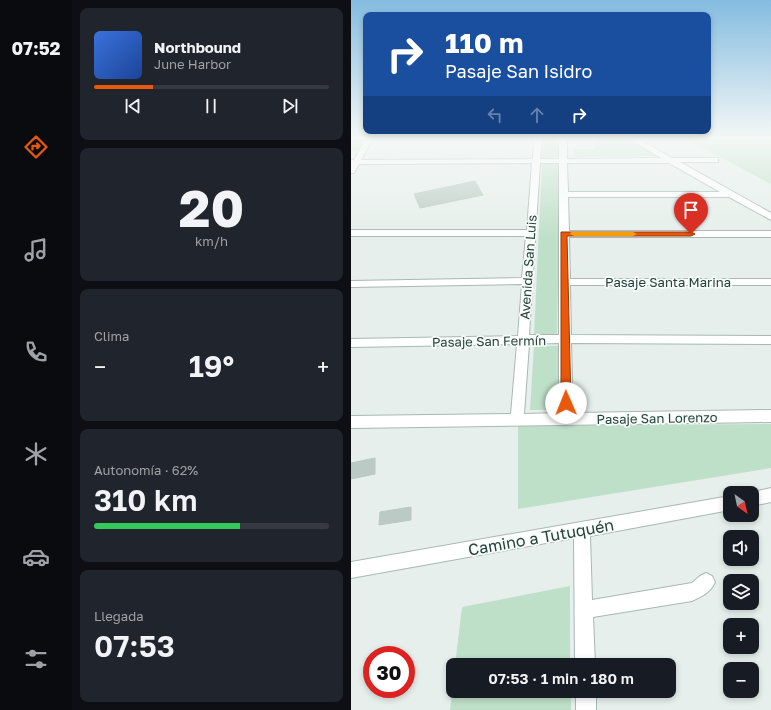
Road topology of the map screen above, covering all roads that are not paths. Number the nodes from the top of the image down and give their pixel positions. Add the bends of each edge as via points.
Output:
1 (535, 171) edge
2 (563, 171) edge
3 (688, 171) edge
4 (729, 194) junction
5 (563, 195) junction
6 (771, 218) edge
7 (351, 233) edge
8 (531, 233) junction
9 (564, 234) junction
10 (771, 234) edge
11 (527, 281) junction
12 (564, 282) junction
13 (771, 282) edge
14 (351, 284) edge
15 (565, 339) junction
16 (523, 340) junction
17 (771, 340) edge
18 (351, 343) edge
19 (771, 416) edge
20 (566, 419) junction
21 (517, 420) junction
22 (351, 422) edge
23 (771, 495) edge
24 (759, 498) edge
25 (723, 504) edge
26 (582, 529) junction
27 (351, 570) edge
28 (706, 582) dead end
29 (584, 610) junction
30 (585, 658) edge
31 (586, 698) edge
32 (586, 710) edge

1 - 8 street, Avenida San Luis
2 - 5 street
3 - 4 street
4 - 5 street
4 - 6 street
5 - 9 street
7 - 8 street
8 - 11 street, Avenida San Luis
9 - 10 street
9 - 12 street
11 - 14 street
11 - 16 street, Avenida San Luis
12 - 13 street, Pasaje Santa Marina
12 - 15 street
15 - 16 street, Pasaje San Fermín
15 - 17 street, Pasaje San Fermín
15 - 20 street
16 - 18 street, Pasaje San Fermín
16 - 21 street, Avenida San Luis
19 - 20 street, Pasaje San Lorenzo
20 - 21 street, Pasaje San Lorenzo
21 - 22 street, Pasaje San Lorenzo
23 - 24 street
25 - 26 street, Camino a Tutuquén
26 - 27 street, Camino a Tutuquén
26 - 29 street
28 - 29 street via 692,592
29 - 30 street
31 - 32 street

